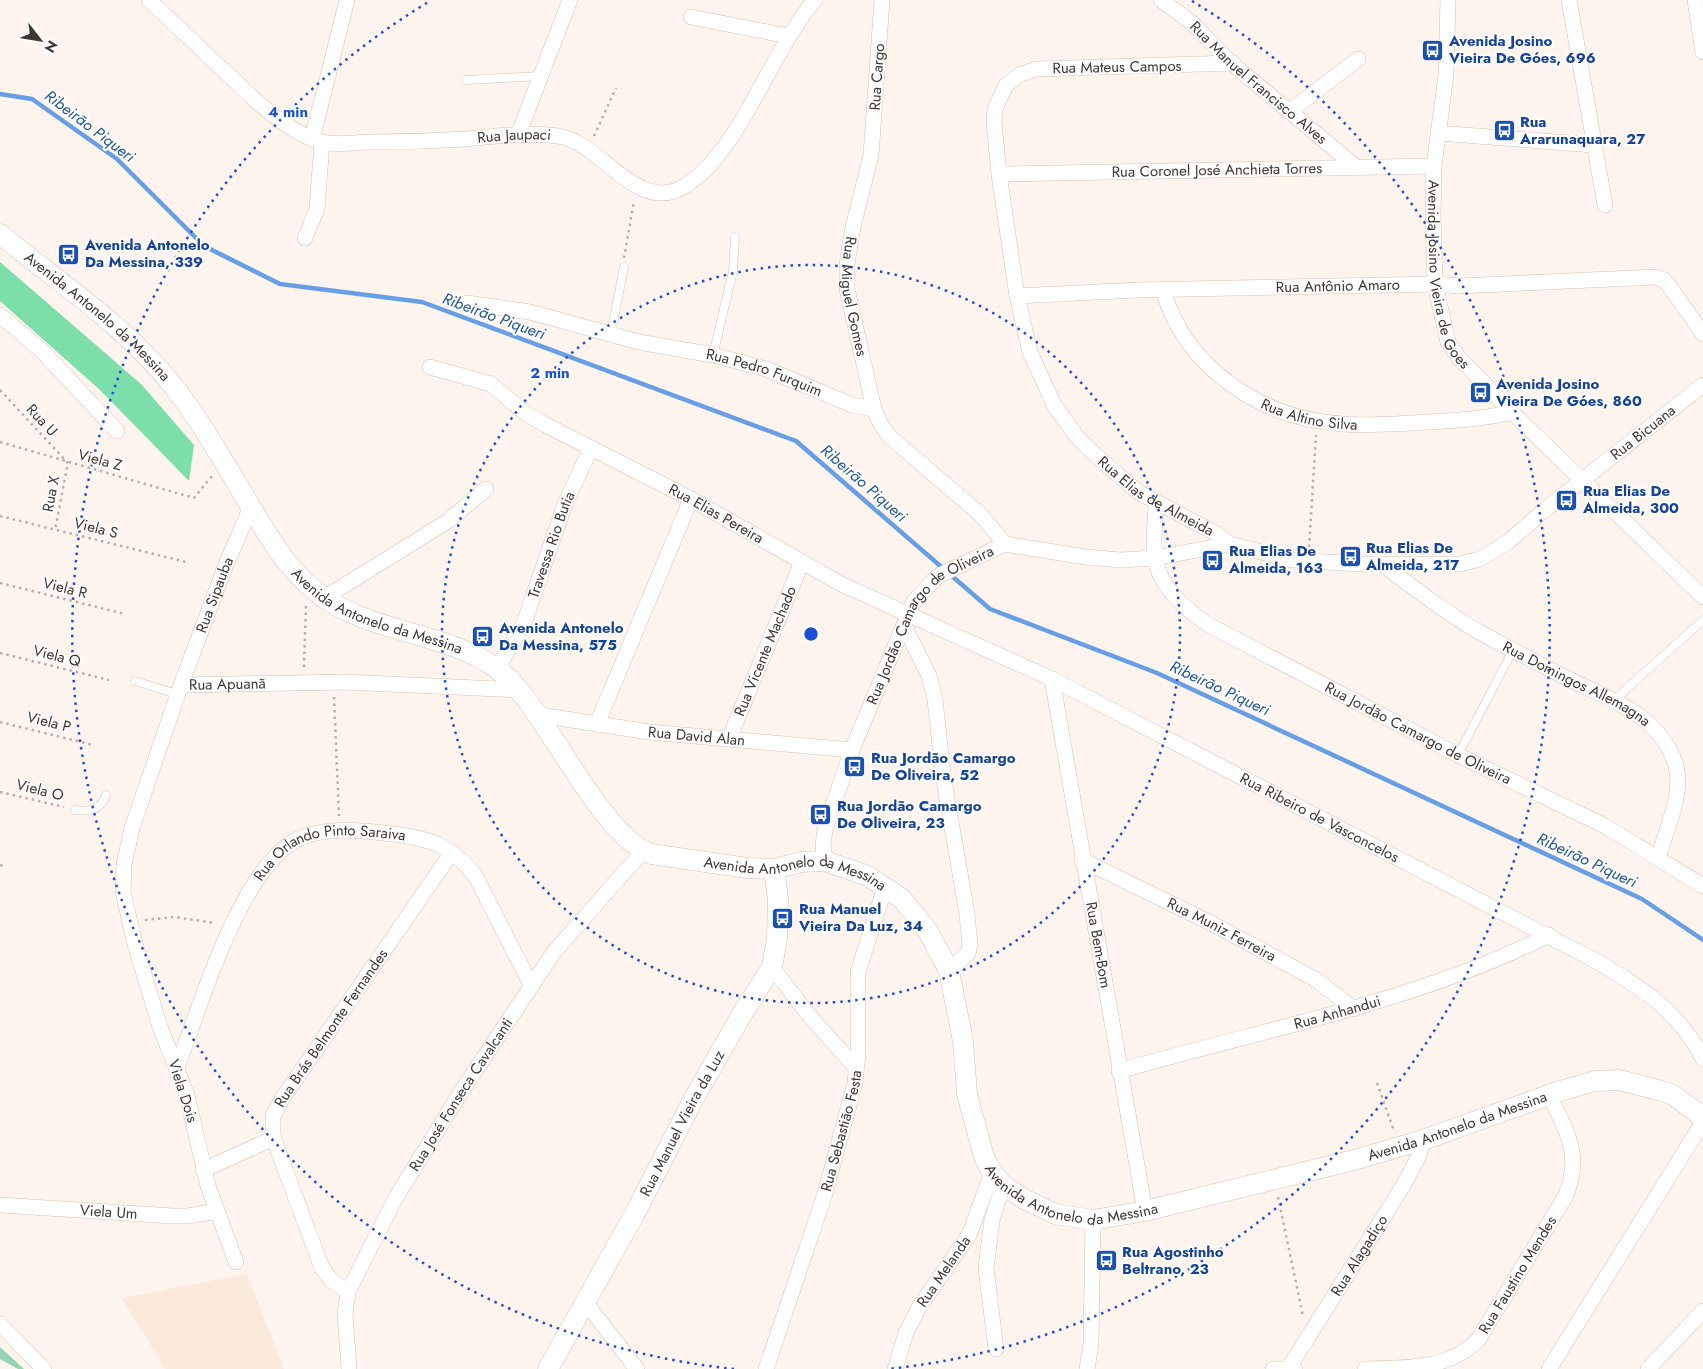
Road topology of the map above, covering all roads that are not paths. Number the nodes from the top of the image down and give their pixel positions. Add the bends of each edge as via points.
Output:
1 (149, 0) edge
2 (347, 0) edge
3 (570, 0) edge
4 (815, 0) edge
5 (882, 0) edge
6 (1161, 0) edge
7 (1448, 0) edge
8 (1569, 0) edge
9 (1695, 0) edge
10 (692, 17) dead end
11 (788, 36) junction
12 (1703, 52) edge
13 (1358, 59) dead end
14 (1232, 64) junction
15 (540, 76) junction
16 (466, 80) dead end
17 (1007, 85) joint
18 (1290, 111) junction
19 (1438, 133) junction
20 (518, 135) junction
21 (317, 140) junction
22 (1594, 145) junction
23 (871, 155) joint
24 (1355, 166) junction
25 (1434, 166) junction
26 (999, 174) junction
27 (1605, 205) dead end
28 (0, 234) edge
29 (735, 237) dead end
30 (305, 238) dead end
31 (624, 266) road end
32 (1435, 284) junction
33 (1163, 290) junction
34 (1017, 296) junction
35 (467, 303) dead end
36 (0, 315) edge
37 (611, 334) junction
38 (1703, 334) edge
39 (713, 355) junction
40 (430, 367) dead end
41 (1703, 386) edge
42 (874, 409) junction
43 (1513, 412) junction
44 (117, 432) dead end
45 (591, 448) junction
46 (1583, 480) junction
47 (486, 489) dead end
48 (690, 499) junction
49 (1156, 502) junction
50 (251, 507) junction
51 (1005, 544) junction
52 (1230, 544) junction
53 (1154, 558) junction
54 (802, 562) junction
55 (1382, 564) junction
56 (1703, 597) edge
57 (324, 598) junction
58 (906, 620) junction
59 (1703, 620) edge
60 (1513, 650) junction
61 (497, 669) junction
62 (1052, 679) junction
63 (135, 681) dead end
64 (179, 689) junction
65 (519, 690) junction
66 (1614, 700) junction
67 (540, 715) junction
68 (597, 724) junction
69 (729, 739) junction
70 (852, 750) junction
71 (1458, 755) junction
72 (106, 795) dead end
73 (75, 810) road end
74 (643, 851) junction
75 (452, 852) junction
76 (1658, 858) junction
77 (1082, 860) junction
78 (825, 861) junction
79 (774, 869) junction
80 (1703, 886) edge
81 (885, 887) junction
82 (128, 921) joint
83 (1549, 935) junction
84 (772, 967) junction
85 (949, 971) junction
86 (532, 984) junction
87 (1354, 1009) junction
88 (1703, 1059) edge
89 (177, 1068) junction
90 (856, 1068) junction
91 (1119, 1071) junction
92 (1549, 1095) junction
93 (1703, 1117) edge
94 (1703, 1122) edge
95 (274, 1138) junction
96 (1423, 1140) junction
97 (203, 1170) junction
98 (998, 1178) junction
99 (0, 1205) edge
100 (217, 1211) junction
101 (1145, 1211) junction
102 (1093, 1220) junction
103 (236, 1262) dead end
104 (348, 1292) junction
105 (586, 1303) junction
106 (1703, 1311) edge
107 (0, 1324) edge
108 (996, 1349) dead end
109 (44, 1369) edge
110 (349, 1369) edge
111 (548, 1369) edge
112 (637, 1369) edge
113 (766, 1369) edge
114 (895, 1369) edge
115 (1087, 1369) edge
116 (1273, 1369) edge
117 (1288, 1369) edge
118 (1295, 1369) edge
119 (1365, 1369) edge
120 (1549, 1369) edge
121 (1648, 1369) edge

1 - 21 street, Rua Jaupaci via 267,109 285,124
2 - 21 street
3 - 15 street
4 - 11 street, Rua Jaupaci
5 - 23 street, Rua Cargo
6 - 14 street, Rua Manuel Francisco Alves via 1192,23
7 - 19 street, Avenida Josino Vieira de Goes via 1446,75
8 - 22 street
9 - 12 street
10 - 11 street
11 - 20 street, Rua Jaupaci via 749,108 712,162 682,188 668,193 637,186 588,148 570,139
13 - 18 street
14 - 17 street, Rua Mateus Campos via 1045,68 1019,75
14 - 18 street, Rua Manuel Francisco Alves
15 - 16 lane
15 - 20 street
17 - 26 street, Rua Elias de Almeida via 995,108
18 - 24 street, Rua Manuel Francisco Alves
19 - 22 street
19 - 25 street, Avenida Josino Vieira de Goes
20 - 21 street, Rua Jaupaci via 436,141
21 - 30 street via 317,209
22 - 27 street
23 - 42 street, Rua Miguel Gomes via 853,227 848,289
24 - 25 street, Rua Coronel José Anchieta Torres
24 - 26 street, Rua Coronel José Anchieta Torres
25 - 32 street, Avenida Josino Vieira de Goes
26 - 34 street, Rua Elias de Almeida
28 - 50 street, Avenida Antonelo da Messina via 95,309 150,360 174,387
29 - 39 lane via 733,270
31 - 37 lane
32 - 33 street, Rua Antônio Amaro
32 - 38 street, Rua Antônio Amaro via 1459,286 1660,277
32 - 43 street, Avenida Josino Vieira de Goes via 1448,342 1459,358
33 - 34 street, Rua Antônio Amaro
33 - 43 street, Rua Altino Silva via 1170,311 1198,356 1227,383 1276,410 1343,424 1478,420
34 - 49 street, Rua Elias de Almeida via 1030,352 1054,405 1077,437 1100,460 1138,492
35 - 37 street, Rua Pedro Furquim via 530,312
36 - 44 street via 44,352
37 - 39 street, Rua Pedro Furquim
39 - 42 street, Rua Pedro Furquim via 766,369 852,405
40 - 45 street, Rua Elias Pereira via 491,384 524,412
41 - 46 street, Rua Bicuana
42 - 51 street via 890,437 980,514
43 - 46 street, Avenida Josino Vieira de Goes
45 - 48 street, Rua Elias Pereira
45 - 61 street, Travessa Rio Butia via 564,504 524,623
46 - 55 street, Rua Elias de Almeida via 1508,542 1480,559 1460,564
46 - 56 street, Avenida Josino Vieira de Goes
47 - 57 street via 448,522
48 - 54 street, Rua Elias Pereira
48 - 68 street
49 - 52 street, Rua Elias de Almeida
49 - 53 street, Rua Jordão Camargo de Oliveira
50 - 57 street, Avenida Antonelo da Messina via 281,556 306,584
50 - 64 street, Rua Sipauba
51 - 53 street, Rua Jordão Camargo de Oliveira via 1085,557
51 - 58 street, Rua Jordão Camargo de Oliveira via 938,576 914,601
52 - 53 street, Rua Jordão Camargo de Oliveira
52 - 55 street, Rua Elias de Almeida via 1293,560
53 - 71 street, Rua Jordão Camargo de Oliveira via 1175,598 1207,624
54 - 58 street, Rua Elias Pereira
54 - 69 street, Rua Vicente Machado
55 - 60 street, Rua Domingos Allemagna via 1457,619
57 - 61 street, Avenida Antonelo da Messina via 366,621 427,638 473,655
58 - 62 street, Rua Ribeiro de Vasconcelos via 982,645
58 - 70 street, Rua Jordão Camargo de Oliveira
58 - 85 street via 930,676 935,699 943,775 967,914 968,953
59 - 66 lane
60 - 66 street, Rua Domingos Allemagna
60 - 71 lane
61 - 65 street, Avenida Antonelo da Messina
62 - 77 street, Rua Bem-Bom
62 - 83 street, Rua Ribeiro de Vasconcelos
63 - 64 lane
64 - 65 street, Rua Apuanã via 334,682
64 - 82 street, Rua Apuanã via 127,848 122,884
65 - 67 street, Avenida Antonelo da Messina
66 - 76 street, Rua Domingos Allemagna via 1654,728 1664,740 1675,764 1677,788
67 - 68 street, Rua David Alan
67 - 74 street, Avenida Antonelo da Messina via 608,818
68 - 69 street, Rua David Alan
69 - 70 street, Rua David Alan
70 - 78 street, Rua Jordão Camargo de Oliveira via 825,830
71 - 76 street, Rua Jordão Camargo de Oliveira via 1605,826
72 - 73 lane via 100,807
74 - 79 street, Avenida Antonelo da Messina via 747,868
74 - 86 street, Rua José Fonseca Cavalcanti via 554,952
75 - 86 street, Rua Orlando Pinto Saraiva via 476,877
75 - 89 street, Rua Orlando Pinto Saraiva via 439,844 408,835 339,830 310,835 283,848 270,862 231,925
75 - 95 street, Rua Brás Belmonte Fernandes via 282,1099 273,1116
76 - 80 street, Rua Jordão Camargo de Oliveira
77 - 87 street, Rua Muniz Ferreira via 1316,979
77 - 91 street, Rua Bem-Bom
78 - 79 street, Avenida Antonelo da Messina via 801,862
78 - 81 street, Avenida Antonelo da Messina via 846,867
79 - 84 street, Rua Manuel Vieira da Luz via 778,899 777,939
81 - 85 street, Avenida Antonelo da Messina via 914,912
81 - 90 street, Rua Sebastião Festa via 858,972
82 - 89 street, Viela Dois via 160,1027
83 - 87 street, Rua Anhandui via 1509,956
83 - 88 street, Rua Ribeiro de Vasconcelos via 1658,1000 1690,1036
84 - 90 street via 807,1013
84 - 105 street, Rua Manuel Vieira da Luz via 693,1100
85 - 98 street, Avenida Antonelo da Messina via 963,1041 967,1094 975,1131 984,1157
86 - 104 street, Rua José Fonseca Cavalcanti via 395,1199
87 - 91 street, Rua Anhandui
89 - 97 street, Viela Dois via 190,1108
90 - 113 street, Rua Sebastião Festa via 855,1083 824,1197
91 - 101 street, Rua Bem-Bom
92 - 93 street, Avenida Antonelo da Messina via 1595,1081 1619,1080 1662,1090
92 - 96 street, Avenida Antonelo da Messina
92 - 119 street, Rua Faustino Mendes via 1574,1157 1573,1175 1556,1212 1478,1340 1464,1355 1444,1366
94 - 120 street
95 - 97 street
95 - 104 street, Rua Brás Belmonte Fernandes via 322,1268 331,1280
96 - 101 street, Avenida Antonelo da Messina
96 - 117 street, Rua Alagadiço via 1419,1156 1403,1186
97 - 100 street, Viela Dois
98 - 102 street, Avenida Antonelo da Messina via 1024,1199 1055,1214
98 - 108 street via 986,1268
98 - 114 street, Rua Melanda via 970,1233 918,1309 906,1333
99 - 100 street, Viela Um via 180,1216
100 - 103 street, Viela Dois
101 - 102 street, Avenida Antonelo da Messina
102 - 115 street via 1091,1344
104 - 110 street, Rua José Fonseca Cavalcanti via 344,1314
105 - 111 street, Rua Manuel Vieira da Luz
105 - 112 street
106 - 121 street
107 - 109 street
116 - 117 street
117 - 118 street

